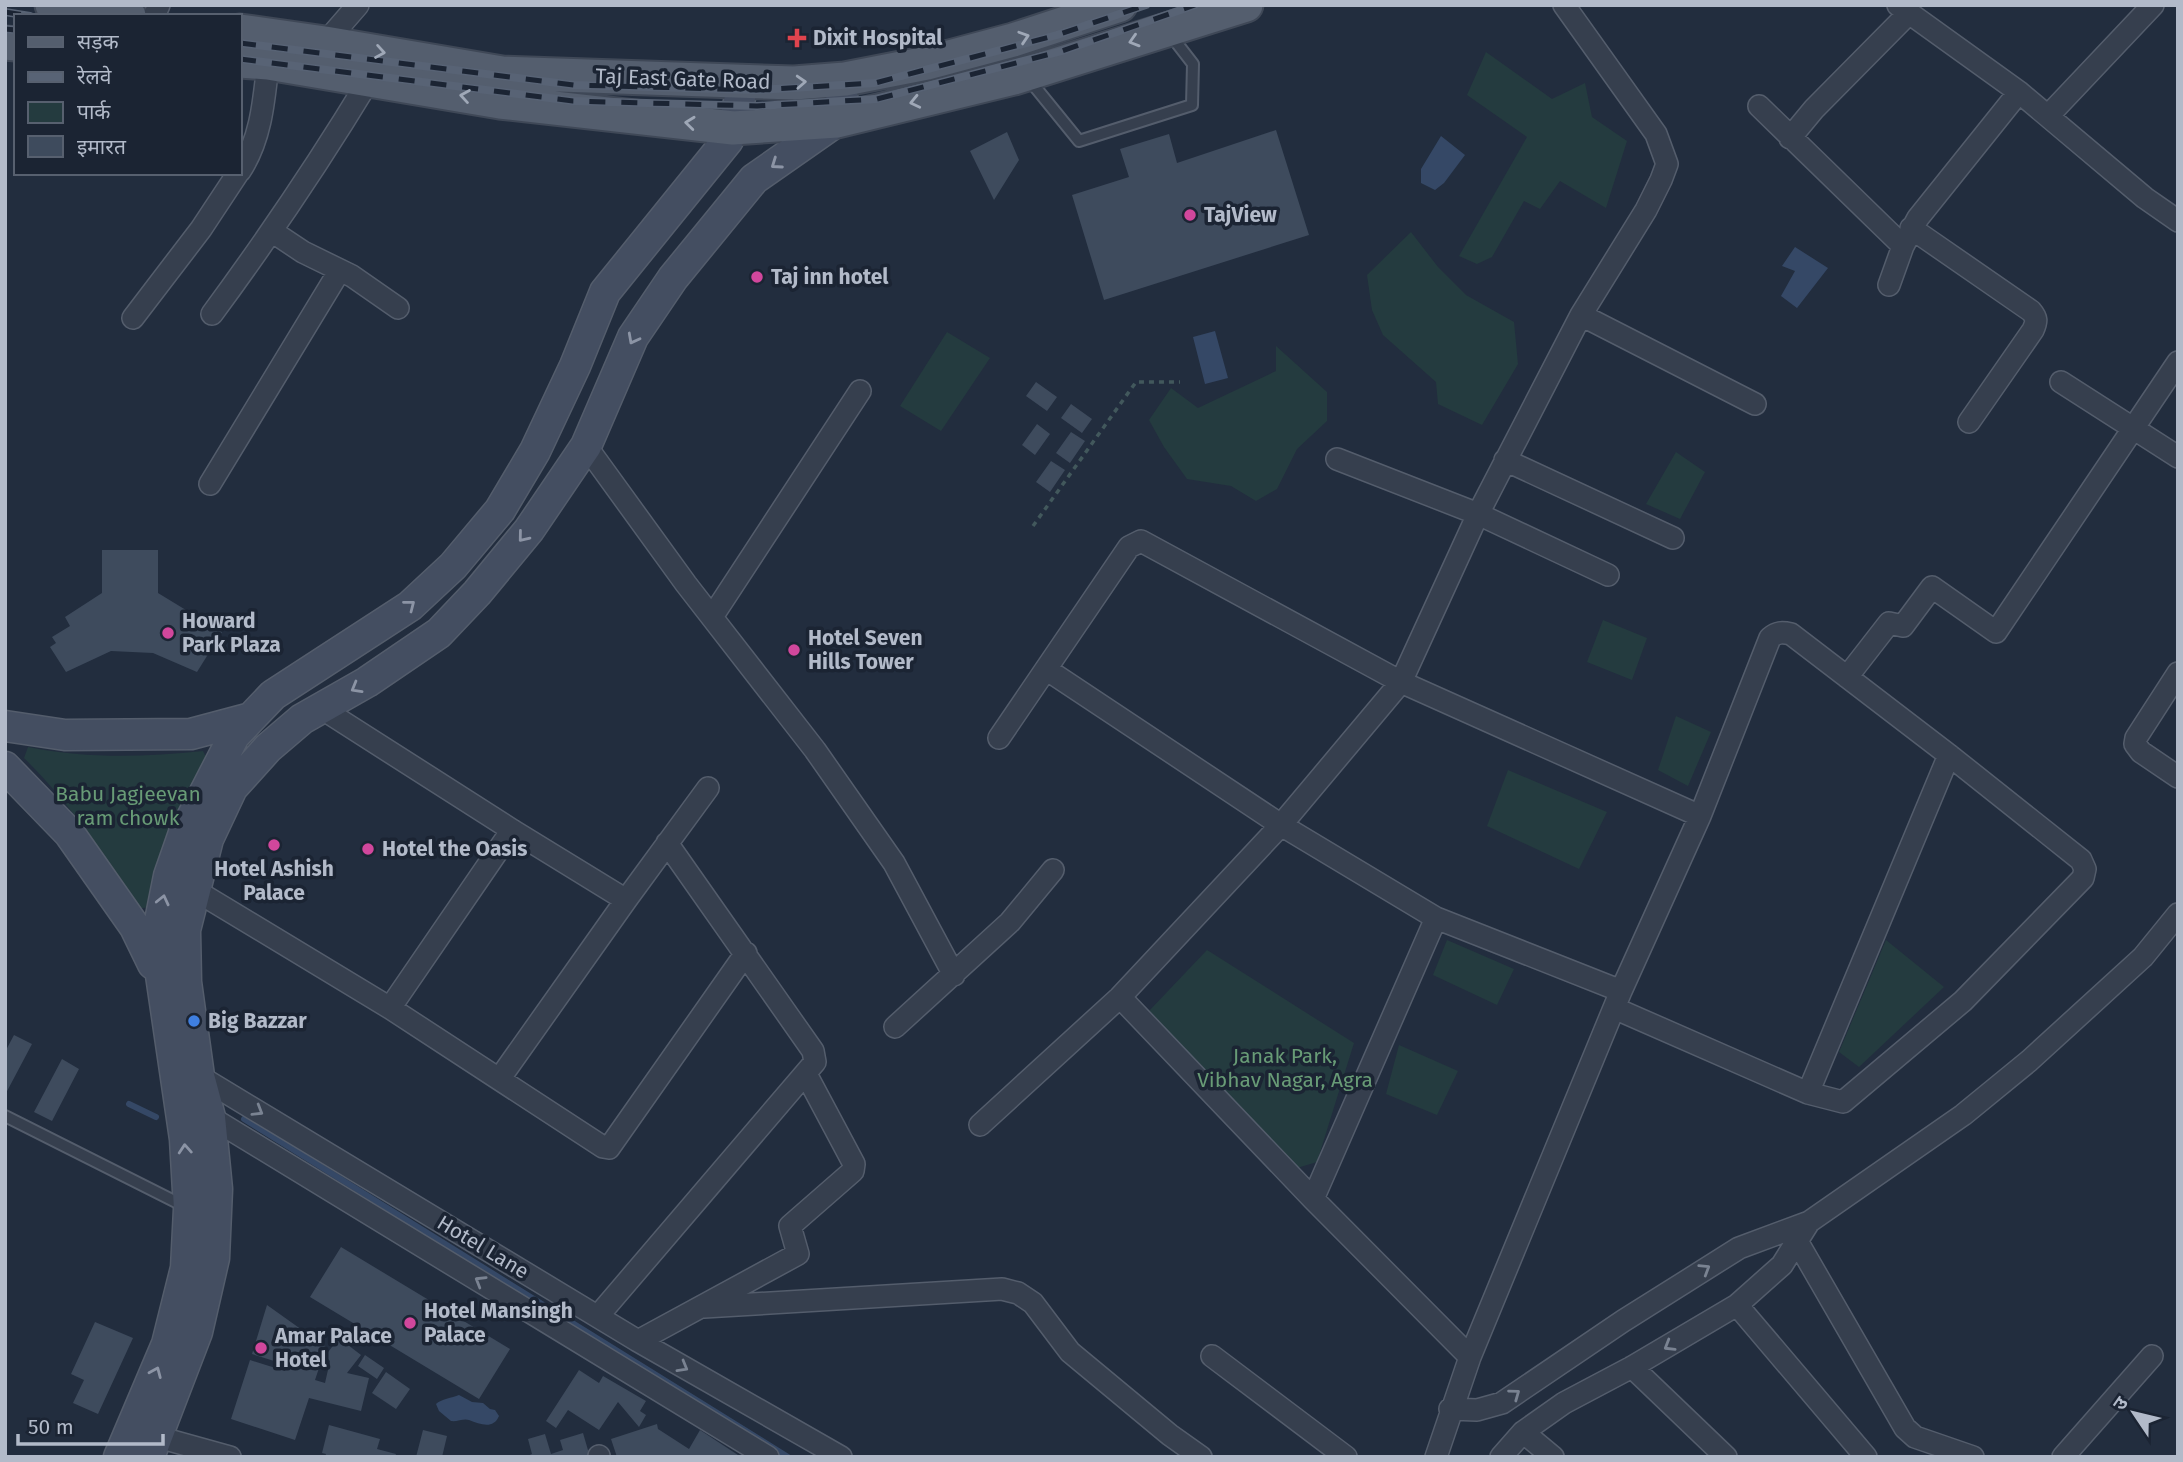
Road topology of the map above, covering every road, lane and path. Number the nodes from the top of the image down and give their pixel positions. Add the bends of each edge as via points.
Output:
1 (52, 5) edge
2 (358, 5) edge
3 (1120, 5) edge
4 (1246, 5) edge
5 (1564, 5) edge
6 (2153, 5) edge
7 (1903, 9) edge
8 (115, 14) edge
9 (1168, 30) junction
10 (242, 32) edge
11 (322, 57) junction
12 (254, 62) edge
13 (1025, 74) junction
14 (845, 79) junction
15 (369, 80) junction
16 (744, 80) junction
17 (2019, 92) junction
18 (1759, 106) dead end
19 (2048, 116) junction
20 (837, 121) junction
21 (733, 128) junction
22 (1790, 138) junction
23 (242, 168) edge
24 (237, 175) edge
25 (2178, 221) edge
26 (273, 232) junction
27 (1907, 237) junction
28 (340, 270) junction
29 (1889, 285) dead end
30 (398, 307) dead end
31 (212, 314) dead end
32 (1581, 315) junction
33 (133, 318) dead end
34 (2178, 362) edge
35 (1180, 382) dead end
36 (2061, 382) dead end
37 (860, 391) dead end
38 (1755, 404) dead end
39 (1969, 422) dead end
40 (2133, 428) junction
41 (586, 446) junction
42 (2178, 457) edge
43 (1337, 459) dead end
44 (1504, 460) junction
45 (210, 484) dead end
46 (1478, 514) junction
47 (1033, 526) dead end
48 (1673, 538) dead end
49 (1608, 575) dead end
50 (712, 617) junction
51 (1046, 669) junction
52 (2178, 673) edge
53 (1847, 677) junction
54 (1401, 682) junction
55 (321, 708) junction
56 (251, 718) junction
57 (5, 726) edge
58 (999, 738) dead end
59 (1949, 755) junction
60 (5, 767) edge
61 (2178, 777) edge
62 (708, 788) dead end
63 (1700, 816) junction
64 (1280, 825) junction
65 (512, 830) junction
66 (667, 844) junction
67 (1053, 870) dead end
68 (193, 889) junction
69 (625, 900) junction
70 (2178, 914) edge
71 (1436, 918) junction
72 (746, 953) junction
73 (954, 975) junction
74 (160, 977) junction
75 (1120, 997) junction
76 (1618, 1000) junction
77 (390, 1008) junction
78 (895, 1027) dead end
79 (806, 1074) junction
80 (199, 1076) junction
81 (499, 1078) junction
82 (1808, 1093) junction
83 (5, 1116) edge
84 (210, 1117) junction
85 (980, 1125) dead end
86 (1313, 1199) junction
87 (189, 1209) junction
88 (1809, 1222) junction
89 (1797, 1241) junction
90 (543, 1283) junction
91 (1737, 1305) junction
92 (704, 1307) junction
93 (528, 1310) junction
94 (598, 1316) junction
95 (638, 1342) junction
96 (1212, 1356) dead end
97 (2152, 1356) dead end
98 (1470, 1357) junction
99 (1632, 1367) junction
100 (1450, 1409) junction
101 (1524, 1432) junction
102 (153, 1447) edge
103 (832, 1454) edge
104 (119, 1457) edge
105 (230, 1457) edge
106 (768, 1457) edge
107 (1201, 1457) edge
108 (1346, 1457) edge
109 (1436, 1457) edge
110 (1501, 1457) edge
111 (1553, 1457) edge
112 (1726, 1457) edge
113 (1866, 1457) edge
114 (1973, 1457) edge
115 (2063, 1457) edge

1 - 8 main road
2 - 11 street
14 -> 3 main road, Taj East Gate Road via 928,63
4 - 9 main road
5 - 32 street via 1656,134 1667,164 1646,210
6 - 19 street
7 - 17 street
7 - 22 street
9 -> 13 main road
9 - 13 lane via 1193,64 1192,105 1079,141
10 - 11 main road, Taj East Gate Road
11 - 12 main road
11 - 15 main road
11 -> 16 main road, Taj East Gate Road via 502,73
12 - 23 street via 261,120
13 -> 20 main road
16 -> 14 main road, Taj East Gate Road
14 - 20 main road
21 -> 15 main road via 500,102
15 - 26 street
16 - 21 main road
17 - 19 street
17 - 27 street via 1932,197
18 - 22 street
19 - 25 street
20 - 21 main road
20 -> 41 main road via 754,179 673,278 633,337
56 -> 21 main road via 274,695 410,606 453,566 500,510 535,451 611,281 728,140
22 - 27 street
24 - 33 street
26 - 28 street
26 - 31 street
27 - 29 street
27 - 39 street via 2036,317 2033,330
28 - 30 street
28 - 45 street
32 - 38 street
32 - 44 street
34 - 40 street
35 - 47 path via 1136,382
36 - 40 street
37 - 50 street
40 - 42 street
40 - 53 street via 1996,632 1932,587 1903,626 1889,623
41 - 50 street
41 -> 55 main road via 529,530 439,633
43 - 46 street
44 - 46 street
44 - 48 street
46 - 49 street
46 - 54 street
50 - 73 street via 816,750 894,863
51 - 54 street via 1129,547 1141,541
51 - 58 street
51 - 64 street
52 - 61 street via 2135,744
53 - 59 street
53 - 63 street via 1791,634 1775,633
54 - 63 street
54 - 64 street
55 - 65 street
55 - 68 main road via 268,748 233,788 208,839
56 - 57 main road via 191,734 65,735
74 -> 56 main road via 156,942 169,877 184,834 234,736
59 - 82 street
59 - 82 street via 2081,860 2083,878 1963,1000 1847,1100 1838,1102
60 - 74 main road via 69,833 135,927
62 - 66 street
63 - 76 street
64 - 71 street
64 - 75 street
65 - 69 street
65 - 77 street
66 - 69 street
66 - 72 street
67 - 73 street via 1010,922
68 - 77 street
68 - 80 main road via 185,930 186,982
69 - 81 street
70 - 88 street via 2143,957 2029,1061 1963,1115
71 - 76 street
71 - 86 street
72 - 79 street via 813,1051 815,1062
72 - 81 street via 609,1148
73 - 78 street
87 -> 74 main road via 185,1139
75 - 85 street
75 - 86 street
76 - 82 street
76 - 98 street
77 - 81 street
79 - 92 street via 854,1164 853,1171 790,1226 798,1254
79 - 94 street
80 - 84 main road
80 -> 90 street, Hotel Lane
83 - 87 lane
93 -> 84 street, Hotel Lane
84 - 102 main road via 217,1189 214,1258 197,1332
86 - 98 street
104 -> 87 main road via 167,1344 186,1268
88 - 89 street
100 -> 88 street via 1477,1410 1502,1403 1739,1248
89 - 91 street via 1782,1265
89 - 114 street via 1905,1428 1915,1437
90 - 93 street
90 - 94 street, Hotel Lane
91 -> 99 street
91 - 113 street
92 - 95 street
92 - 107 street via 1002,1289 1018,1293 1041,1312 1070,1352
93 - 106 street, Hotel Lane
94 - 95 street, Hotel Lane
95 -> 103 street, Hotel Lane
96 - 108 street
97 - 115 street
98 - 100 street
99 - 101 street via 1579,1394
99 - 112 street
100 - 109 street
101 - 110 street
101 - 111 street
102 - 105 street

